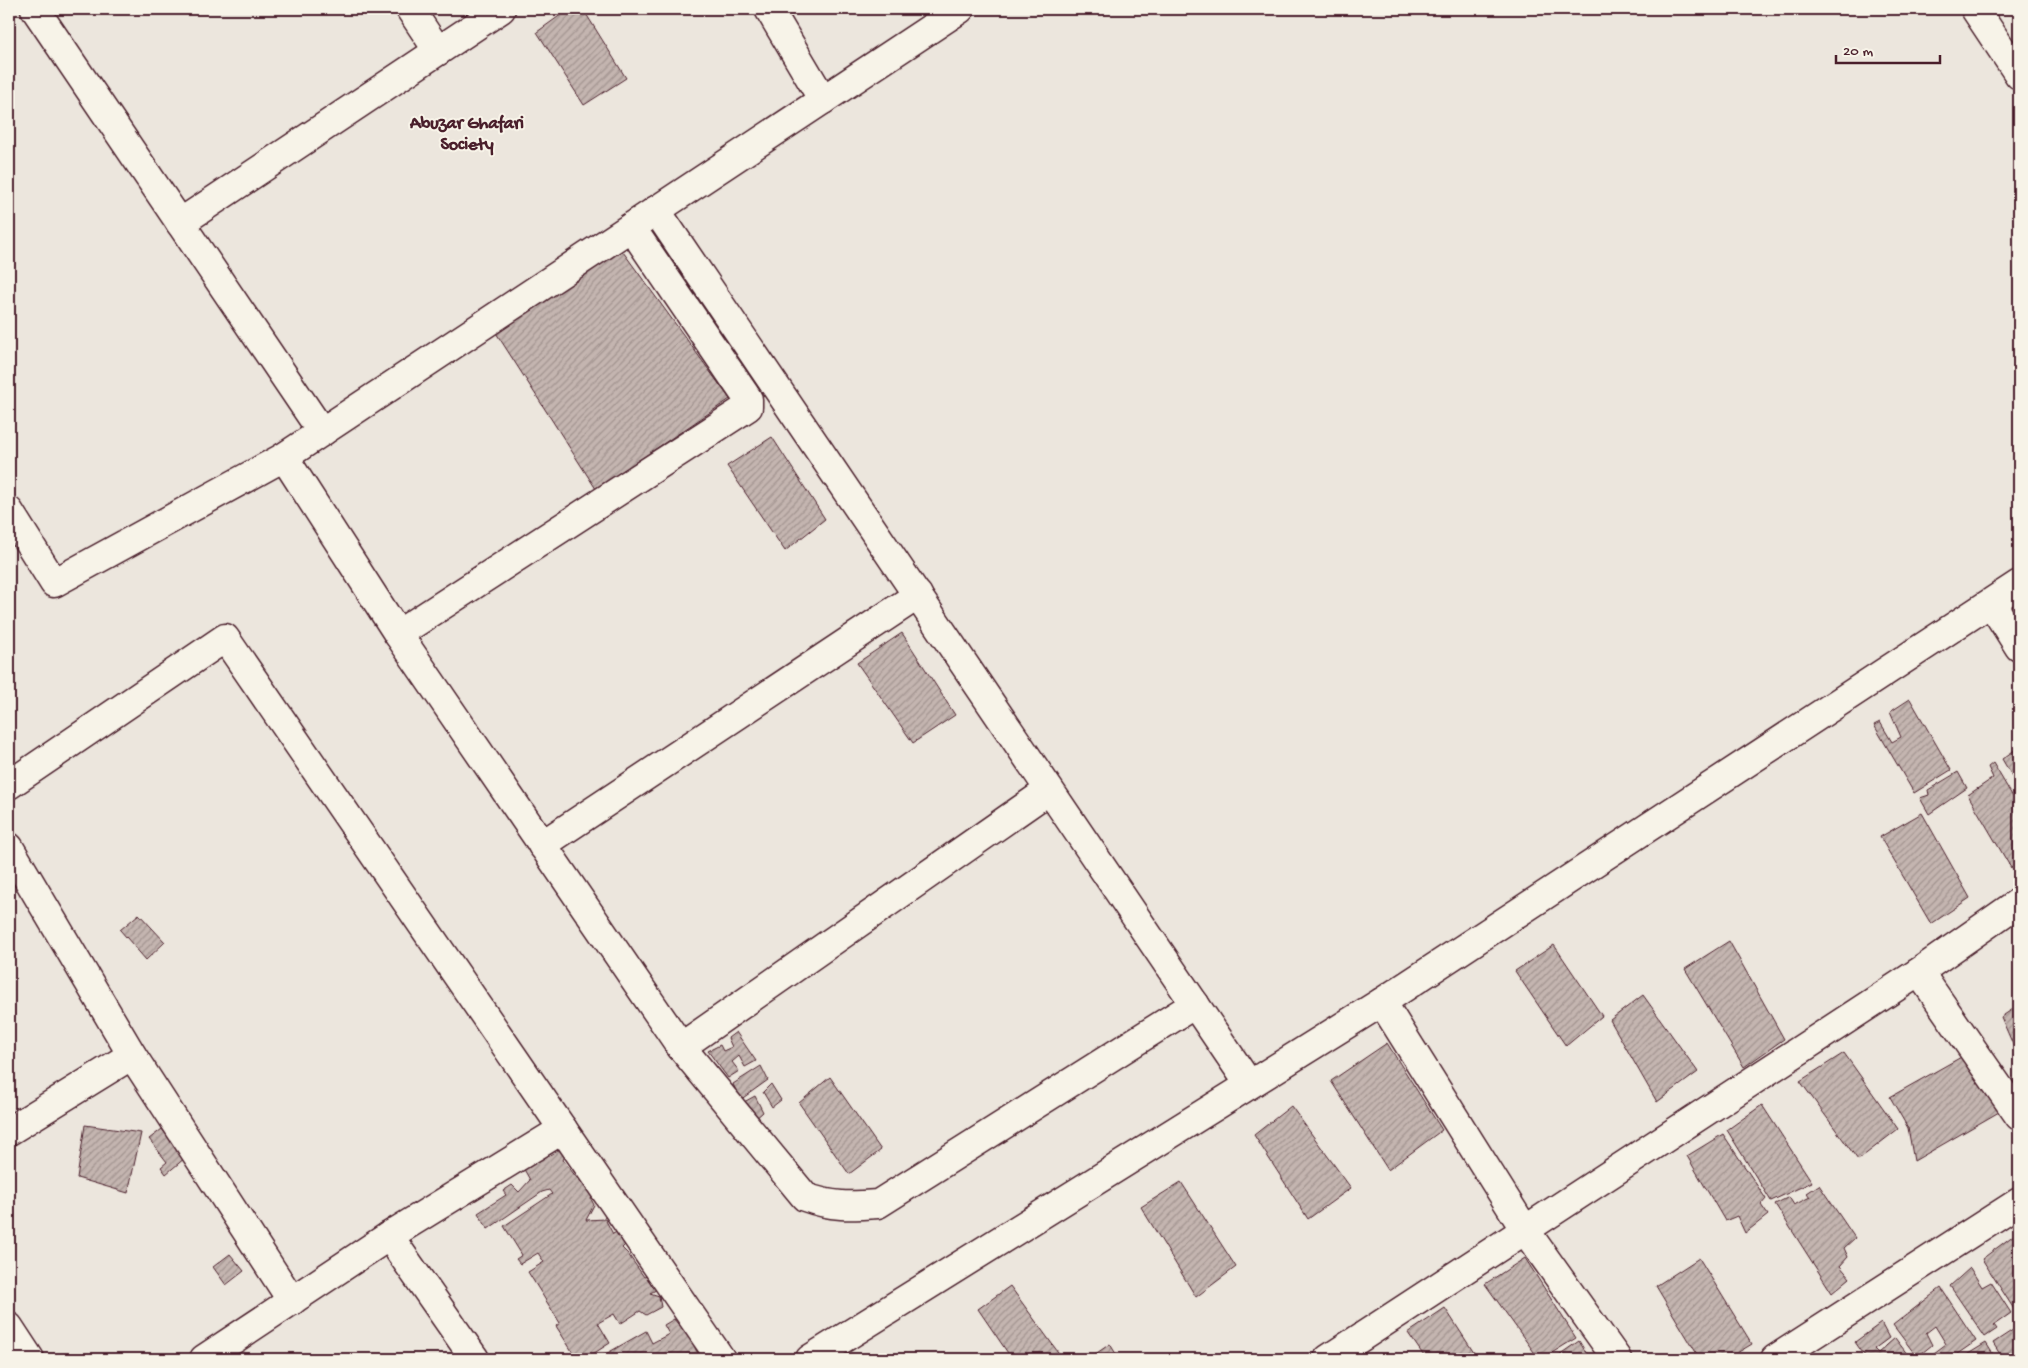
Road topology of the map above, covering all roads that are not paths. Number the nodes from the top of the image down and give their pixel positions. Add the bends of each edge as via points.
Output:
1 (35, 9) edge
2 (410, 9) edge
3 (501, 9) edge
4 (769, 9) edge
5 (960, 9) edge
6 (1975, 9) edge
7 (438, 51) junction
8 (2019, 75) edge
9 (823, 100) junction
10 (656, 210) junction
11 (180, 223) junction
12 (631, 227) junction
13 (322, 432) junction
14 (284, 457) junction
15 (9, 511) edge
16 (2019, 584) edge
17 (918, 595) junction
18 (1992, 604) junction
19 (398, 634) junction
20 (2019, 647) edge
21 (9, 785) edge
22 (1049, 790) junction
23 (542, 845) junction
24 (9, 847) edge
25 (2019, 902) edge
26 (1919, 972) junction
27 (1382, 1002) junction
28 (1195, 1004) junction
29 (681, 1047) junction
30 (132, 1055) junction
31 (1249, 1084) junction
32 (2019, 1116) edge
33 (563, 1130) junction
34 (9, 1131) edge
35 (2019, 1202) edge
36 (1525, 1230) junction
37 (389, 1236) junction
38 (292, 1301) junction
39 (9, 1327) edge
40 (30, 1359) edge
41 (204, 1359) edge
42 (475, 1359) edge
43 (721, 1359) edge
44 (810, 1359) edge
45 (1328, 1359) edge
46 (1617, 1359) edge
47 (1775, 1359) edge

1 - 11 street
2 - 7 street
3 - 7 street
4 - 9 street
5 - 9 street
6 - 8 street
7 - 11 street
9 - 10 street
10 - 12 street
10 - 17 street
11 - 13 street
12 - 13 street
12 - 19 street via 748,399 748,407
13 - 14 street
14 - 15 street via 54,583
14 - 19 street
16 - 18 street
17 - 22 street
17 - 23 street
18 - 20 street
18 - 27 street
19 - 23 street
21 - 33 street via 225,638
22 - 28 street
22 - 29 street
23 - 29 street
24 - 30 street
25 - 26 street
26 - 32 street
26 - 36 street
27 - 31 street
27 - 36 street
28 - 29 street via 878,1204 824,1204 805,1197
28 - 31 street
30 - 34 street
30 - 38 street
31 - 44 street
33 - 37 street
33 - 43 street
35 - 47 street
36 - 45 street
36 - 46 street
37 - 38 street
37 - 42 street
38 - 41 street
39 - 40 street

